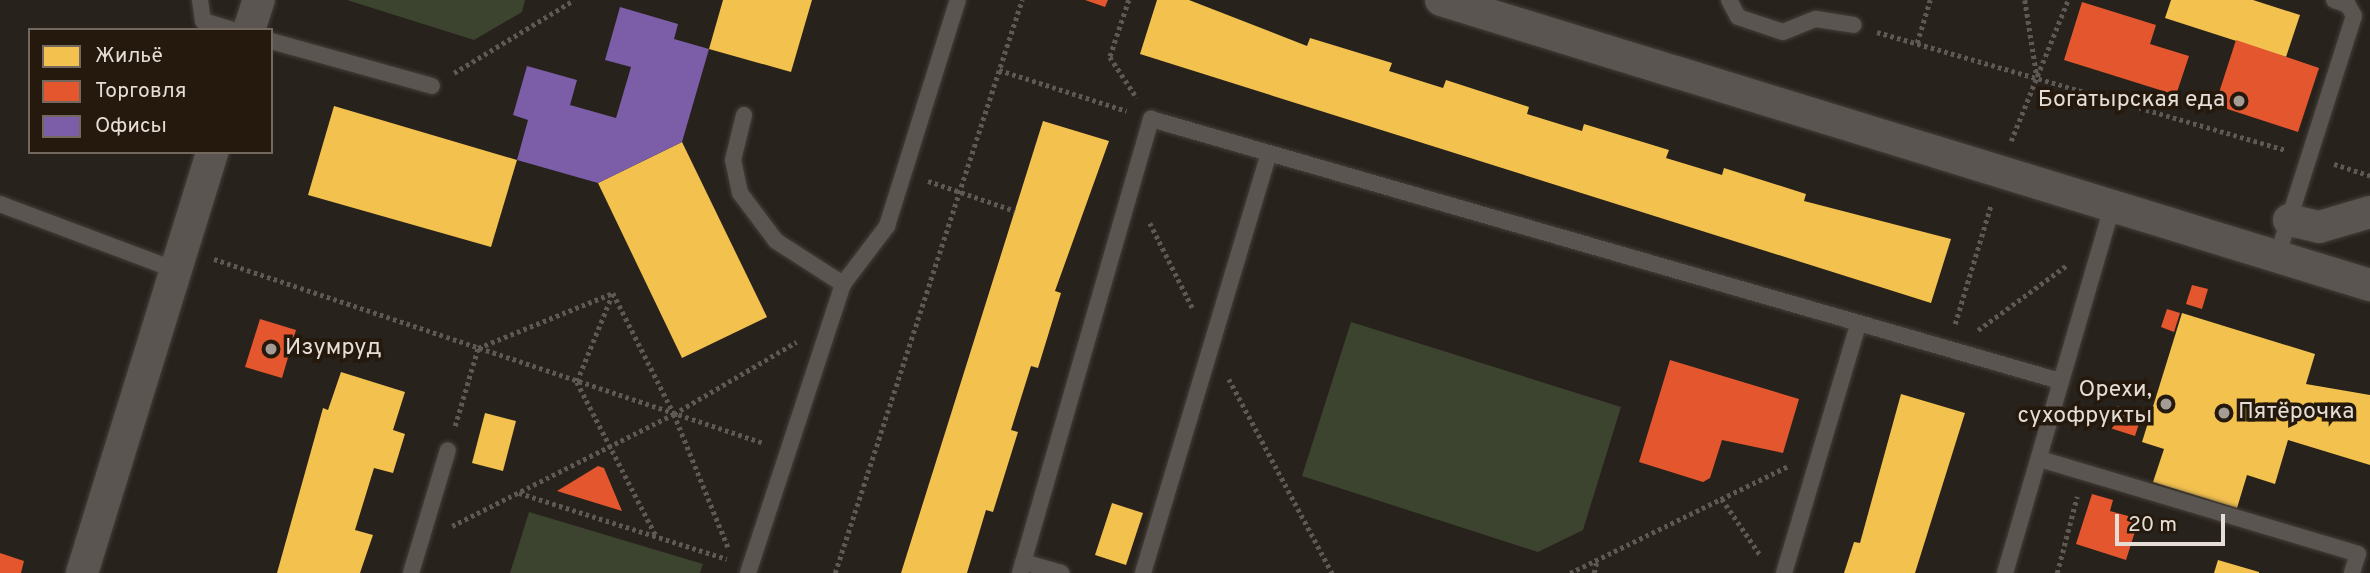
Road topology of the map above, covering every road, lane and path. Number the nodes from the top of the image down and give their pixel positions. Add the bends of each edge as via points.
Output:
1 (200, 0) edge
2 (260, 0) edge
3 (575, 0) edge
4 (958, 0) edge
5 (1021, 0) edge
6 (1129, 0) edge
7 (1441, 0) edge
8 (1729, 0) edge
9 (1930, 0) edge
10 (2025, 0) edge
11 (2068, 0) edge
12 (2334, 0) edge
13 (1854, 25) dead end
14 (226, 28) edge
15 (250, 28) edge
16 (1886, 34) dead end
17 (273, 42) edge
18 (1916, 43) junction
19 (999, 70) junction
20 (2037, 78) junction
21 (432, 86) joint
22 (744, 115) dead end
23 (1151, 119) junction
24 (2006, 151) dead end
25 (1269, 153) junction
26 (211, 154) edge
27 (2309, 157) junction
28 (2370, 176) edge
29 (934, 183) dead end
30 (959, 192) junction
31 (1994, 196) dead end
32 (0, 204) edge
33 (2112, 206) junction
34 (1015, 211) dead end
35 (2370, 212) edge
36 (2289, 220) junction
37 (2102, 240) junction
38 (209, 257) dead end
39 (2277, 257) junction
40 (176, 270) junction
41 (843, 284) junction
42 (2370, 285) edge
43 (613, 293) junction
44 (830, 322) junction
45 (1858, 324) junction
46 (478, 348) junction
47 (1948, 351) junction
48 (2060, 381) junction
49 (577, 382) junction
50 (674, 414) junction
51 (610, 446) junction
52 (448, 450) joint
53 (785, 450) junction
54 (1820, 451) junction
55 (2040, 459) junction
56 (2084, 472) junction
57 (518, 493) junction
58 (1722, 499) junction
59 (656, 536) junction
60 (420, 542) junction
61 (2364, 554) edge
62 (1597, 560) junction
63 (1765, 562) dead end
64 (1022, 567) edge
65 (82, 573) edge
66 (411, 573) edge
67 (748, 573) edge
68 (835, 573) edge
69 (1060, 573) edge
70 (1143, 573) edge
71 (1570, 573) edge
72 (1594, 573) edge
73 (1784, 573) edge
74 (2006, 573) edge
75 (2057, 573) edge
76 (2352, 573) edge

1 - 14 lane via 203,21
2 - 15 street
3 - 21 path
4 - 41 lane via 887,226
5 - 19 path
6 - 23 path via 1110,57
7 - 33 street
8 - 13 lane via 1738,17 1783,32 1816,19
9 - 18 path
10 - 20 path
11 - 20 path
12 - 27 lane via 2348,5 2354,16
16 - 18 path
17 - 21 lane
18 - 20 path
19 - 23 path
19 - 30 path
20 - 24 path
20 - 27 path
22 - 41 lane via 733,160 740,193 776,241
23 - 25 lane
23 - 64 lane
25 - 45 lane
25 - 70 lane
26 - 40 street
27 - 28 path
27 - 36 lane
29 - 30 path
30 - 34 path
30 - 68 path
31 - 47 path
32 - 40 lane
33 - 37 lane
33 - 39 street
35 - 36 street via 2319,227
36 - 39 lane
37 - 47 path
37 - 48 lane
38 - 46 path
39 - 42 street
40 - 65 street
41 - 44 lane
43 - 46 path
43 - 49 path
43 - 50 path
44 - 50 path
44 - 53 lane
45 - 47 lane
45 - 54 lane
46 - 49 path
46 - 52 path
47 - 48 lane
48 - 55 lane
49 - 50 path
49 - 51 path
50 - 51 path
50 - 53 path
50 - 59 path via 733,561
51 - 57 path
51 - 59 path
52 - 60 lane
53 - 67 lane
54 - 58 path
54 - 73 lane
55 - 56 lane
55 - 74 lane
56 - 61 lane
56 - 75 path
57 - 59 path
57 - 60 path
58 - 62 path
58 - 63 path
60 - 66 lane
61 - 76 lane
62 - 71 path
62 - 72 path
64 - 69 lane

